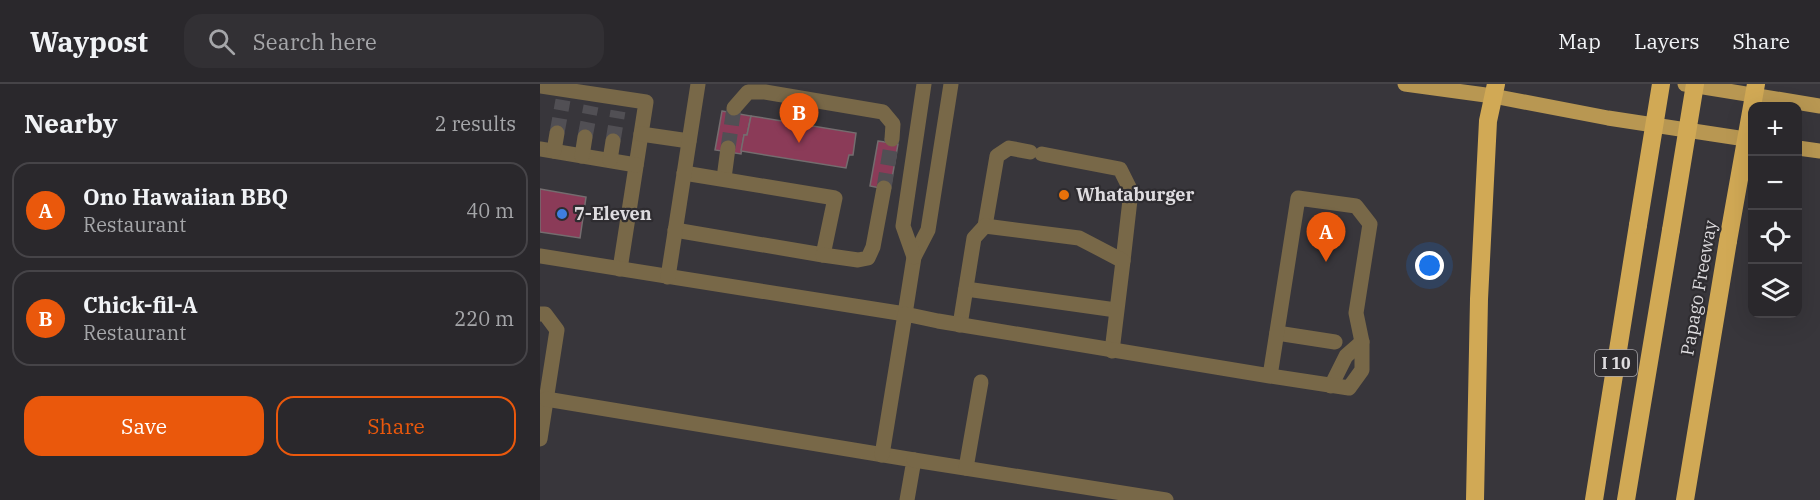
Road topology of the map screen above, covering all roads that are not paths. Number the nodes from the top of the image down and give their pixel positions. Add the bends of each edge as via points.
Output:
1 (698, 84) edge
2 (924, 84) edge
3 (951, 84) edge
4 (1405, 84) edge
5 (1661, 84) edge
6 (1685, 84) edge
7 (1695, 84) edge
8 (1756, 84) edge
9 (540, 86) edge
10 (1494, 90) edge
11 (1820, 106) edge
12 (734, 108) dead end
13 (557, 133) tunnel mouth
14 (641, 134) junction
15 (585, 137) tunnel mouth
16 (892, 139) tunnel mouth
17 (1748, 139) edge
18 (613, 141) tunnel mouth
19 (689, 141) junction
20 (728, 148) tunnel mouth
21 (1802, 149) edge
22 (547, 150) edge
23 (1820, 151) edge
24 (582, 156) junction
25 (610, 160) junction
26 (636, 165) junction
27 (684, 173) junction
28 (724, 178) junction
29 (884, 188) tunnel mouth
30 (985, 226) junction
31 (675, 230) junction
32 (823, 255) junction
33 (540, 256) edge
34 (914, 257) junction
35 (1123, 261) junction
36 (620, 269) junction
37 (668, 277) junction
38 (966, 289) junction
39 (1116, 310) junction
40 (540, 314) edge
41 (905, 314) junction
42 (960, 325) junction
43 (1277, 333) junction
44 (1335, 342) dead end
45 (1112, 351) junction
46 (1270, 376) junction
47 (981, 382) dead end
48 (546, 399) junction
49 (540, 439) edge
50 (882, 455) junction
51 (914, 460) junction
52 (966, 468) junction
53 (907, 500) edge
54 (1166, 500) edge
55 (1474, 500) edge
56 (1594, 500) edge
57 (1626, 500) edge
58 (1685, 500) edge

1 - 19 lane
2 - 34 lane via 903,226
3 - 34 lane via 928,230
4 - 10 main road
5 - 56 highway, I 10, bridge
6 - 11 main road
7 - 57 highway, bridge
8 - 58 highway, Papago Freeway, bridge
9 - 14 lane via 592,100 646,102
10 - 17 main road via 1608,118
10 - 55 highway via 1485,175
12 - 16 lane via 748,92 765,92 883,112 894,124
13 - 22 lane
14 - 19 lane
14 - 26 lane
15 - 24 lane
18 - 25 lane
19 - 27 lane
20 - 28 lane
21 - 23 main road
22 - 24 lane
24 - 25 lane
25 - 26 lane
26 - 36 lane
27 - 28 lane
27 - 31 lane
28 - 32 lane via 834,198
29 - 32 lane via 868,258
30 - 35 lane via 1079,238
30 - 35 lane via 997,156 1009,148 1120,169 1131,192
30 - 38 lane via 974,238
31 - 32 lane
31 - 37 lane
33 - 36 lane
34 - 41 lane
35 - 39 lane
36 - 37 lane
37 - 41 lane
38 - 39 lane
38 - 42 lane
39 - 45 lane
40 - 48 lane via 545,314 557,330
41 - 42 lane
41 - 50 lane
42 - 45 lane
43 - 44 lane
43 - 46 lane
43 - 46 lane via 1298,198 1356,206 1370,224 1356,313 1362,370 1349,388
45 - 46 lane
47 - 52 lane
48 - 49 lane
48 - 50 lane
50 - 51 lane
51 - 52 lane
51 - 53 lane
52 - 54 lane

